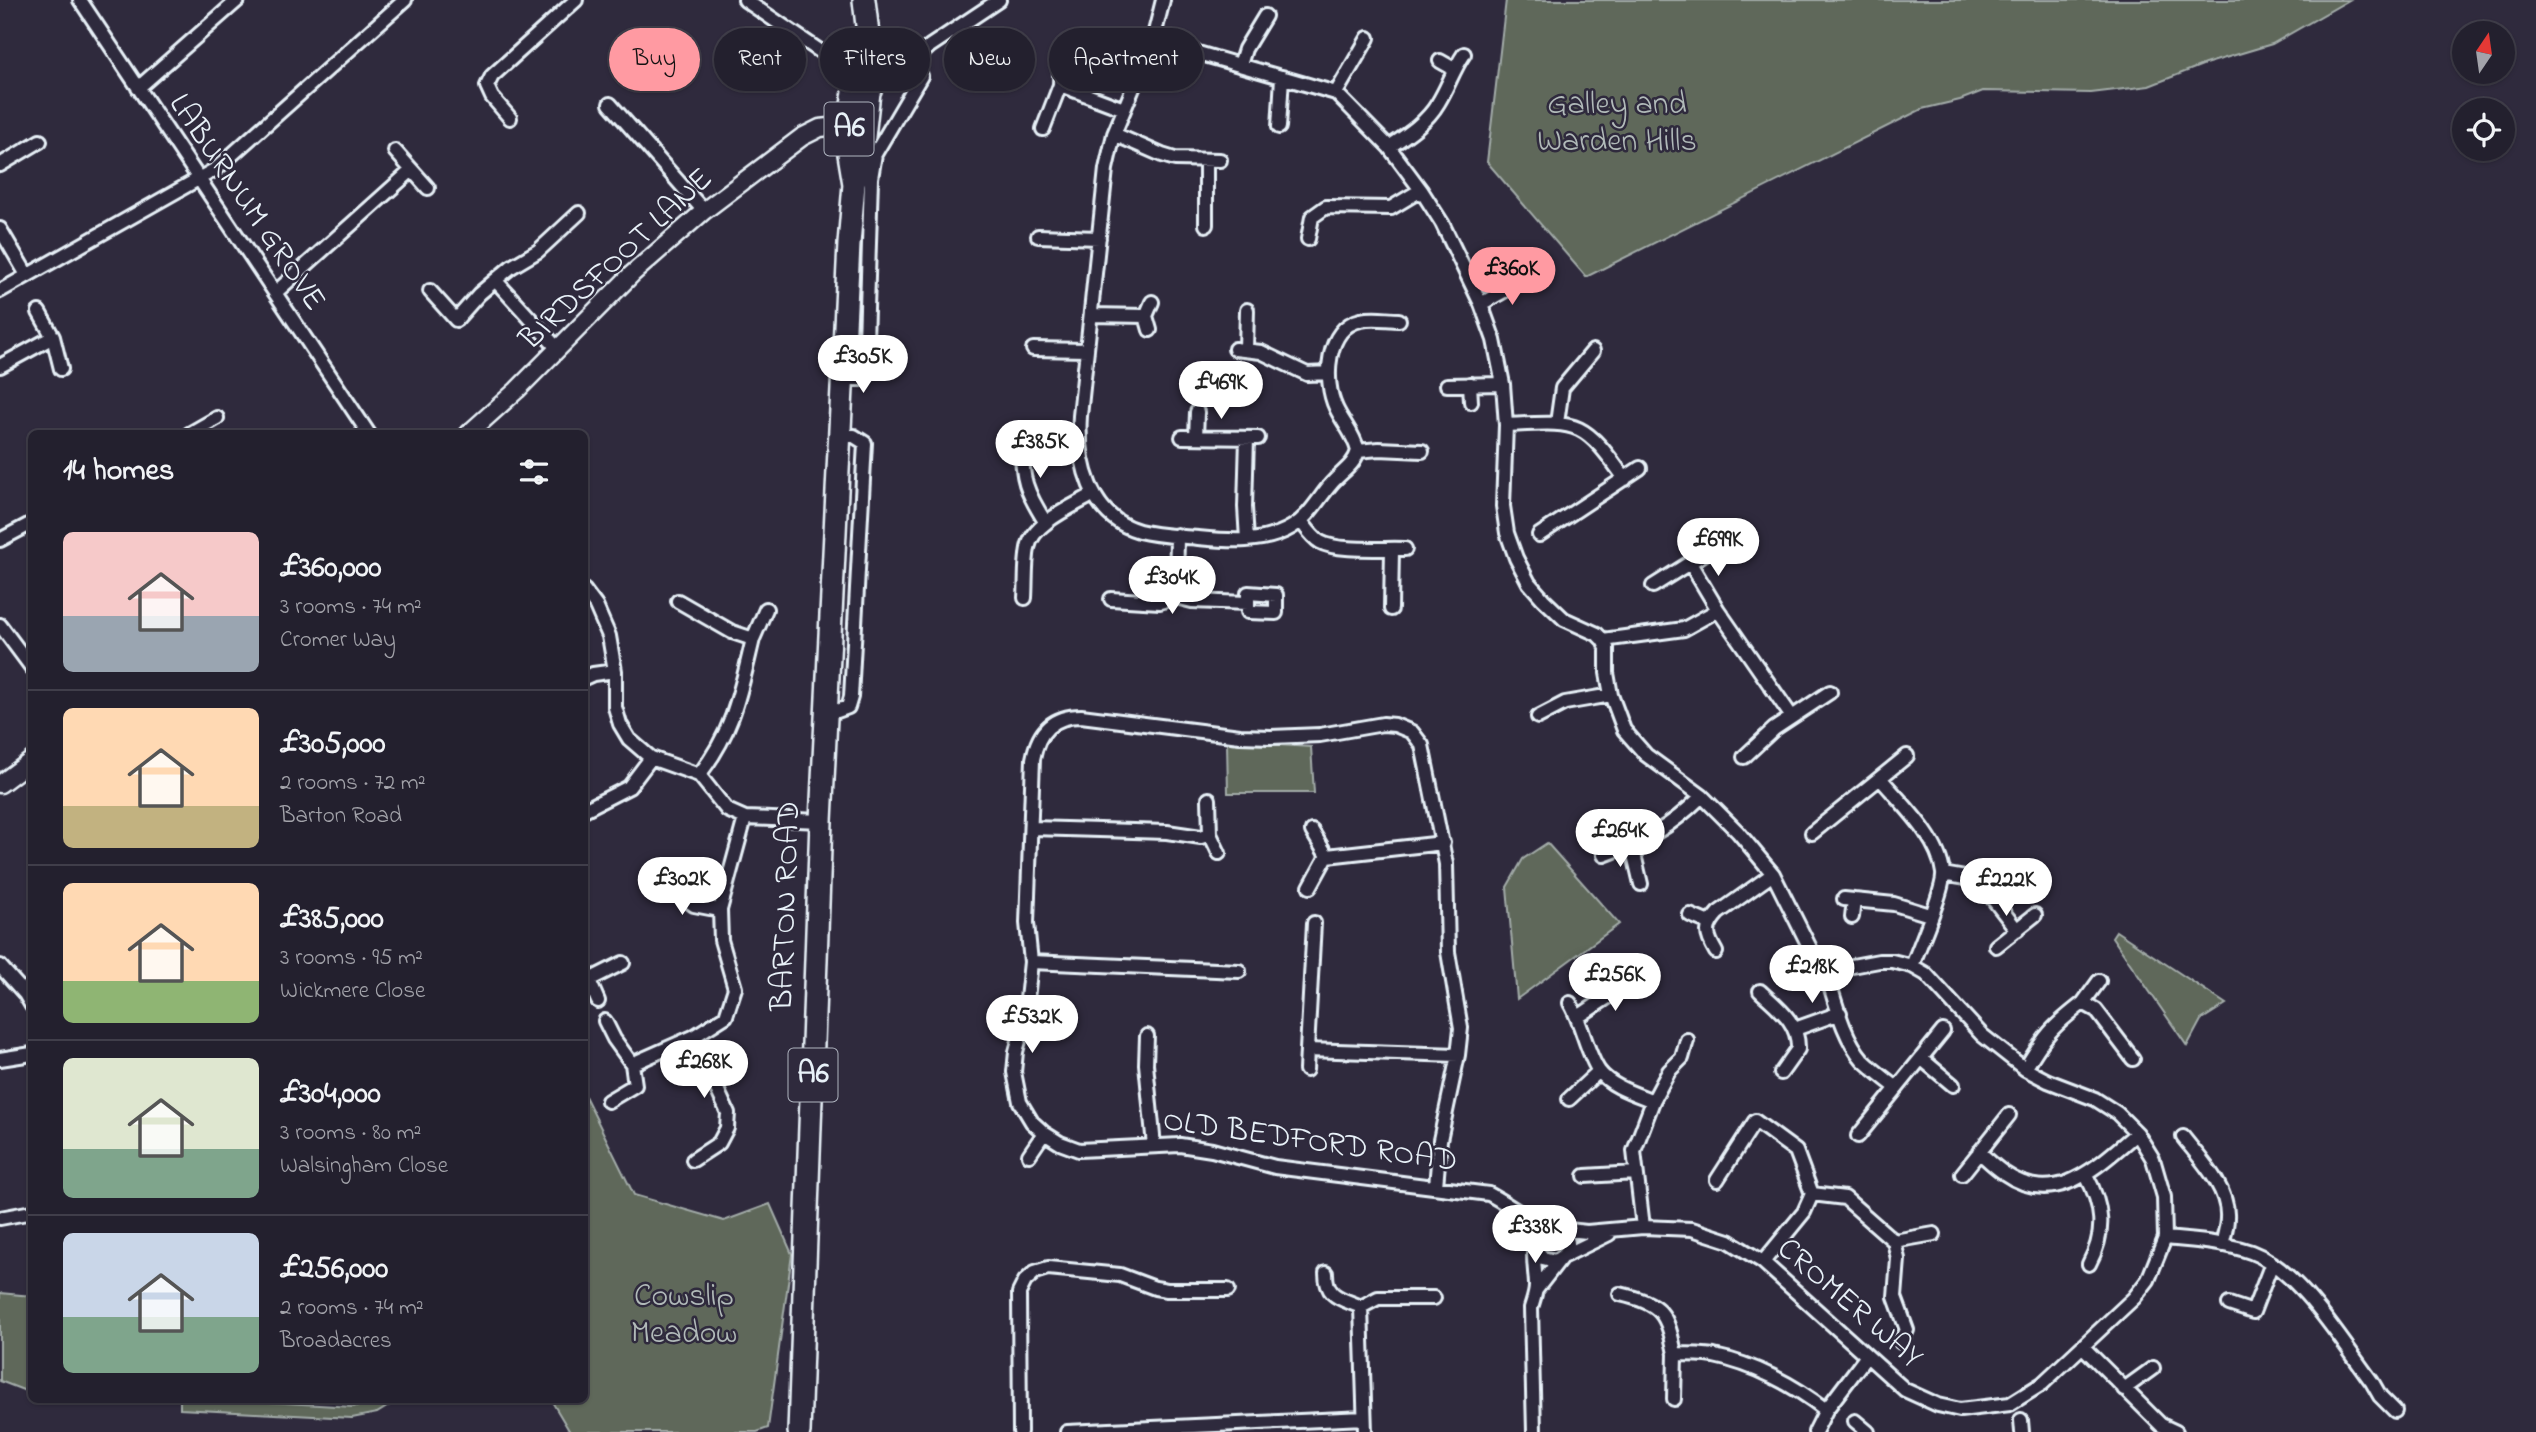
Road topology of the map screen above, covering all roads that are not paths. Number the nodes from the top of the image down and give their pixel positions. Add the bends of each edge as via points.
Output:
1 (80, 0) edge
2 (238, 0) edge
3 (405, 0) edge
4 (576, 0) edge
5 (745, 0) edge
6 (864, 0) edge
7 (999, 0) edge
8 (1163, 0) edge
9 (1265, 16) dead end
10 (867, 28) edge
11 (1156, 28) edge
12 (1368, 38) dead end
13 (930, 46) edge
14 (820, 51) edge
15 (1203, 54) edge
16 (1464, 54) dead end
17 (1440, 61) dead end
18 (1240, 65) junction
19 (1454, 69) junction
20 (1282, 77) junction
21 (138, 88) junction
22 (851, 91) edge
23 (870, 91) edge
24 (907, 91) edge
25 (1058, 91) edge
26 (1077, 91) edge
27 (1131, 91) edge
28 (1336, 93) junction
29 (610, 104) dead end
30 (1124, 108) junction
31 (510, 117) dead end
32 (849, 125) junction
33 (1279, 127) dead end
34 (1043, 129) dead end
35 (1114, 134) junction
36 (40, 141) dead end
37 (1389, 147) junction
38 (395, 152) dead end
39 (1206, 160) junction
40 (1220, 160) dead end
41 (0, 165) edge
42 (412, 170) junction
43 (200, 179) junction
44 (854, 184) junction
45 (428, 188) dead end
46 (1421, 190) junction
47 (704, 211) junction
48 (579, 213) dead end
49 (1206, 225) dead end
50 (0, 229) edge
51 (1038, 236) dead end
52 (1099, 239) junction
53 (1307, 239) dead end
54 (27, 275) junction
55 (1502, 276) dead end
56 (1525, 279) dead end
57 (496, 281) junction
58 (1510, 288) junction
59 (0, 291) edge
60 (430, 291) dead end
61 (275, 293) junction
62 (1152, 302) dead end
63 (1481, 304) junction
64 (1247, 310) dead end
65 (39, 312) dead end
66 (1091, 315) junction
67 (1146, 316) junction
68 (1399, 320) dead end
69 (1150, 330) dead end
70 (53, 337) junction
71 (558, 349) junction
72 (1033, 349) dead end
73 (1087, 350) junction
74 (1593, 351) dead end
75 (0, 366) edge
76 (61, 369) dead end
77 (1329, 373) junction
78 (844, 379) junction
79 (1470, 384) junction
80 (1503, 384) junction
81 (1447, 385) dead end
82 (1471, 402) dead end
83 (1197, 412) dead end
84 (217, 418) dead end
85 (1557, 423) junction
86 (1506, 425) junction
87 (196, 430) edge
88 (366, 430) edge
89 (472, 430) edge
90 (842, 436) junction
91 (1182, 437) dead end
92 (1196, 437) junction
93 (1022, 442) dead end
94 (1406, 450) junction
95 (1358, 451) junction
96 (1422, 451) dead end
97 (1406, 465) dead end
98 (1640, 468) dead end
99 (1625, 479) junction
100 (1094, 494) junction
101 (838, 518) junction
102 (860, 520) junction
103 (1301, 521) junction
104 (1046, 523) junction
105 (28, 525) edge
106 (1539, 535) dead end
107 (1177, 536) junction
108 (0, 540) edge
109 (1247, 540) junction
110 (1715, 547) dead end
111 (1690, 563) junction
112 (1653, 586) dead end
113 (588, 595) edge
114 (1176, 597) junction
115 (1025, 598) dead end
116 (1111, 599) dead end
117 (678, 601) dead end
118 (1248, 603) dead end
119 (766, 609) dead end
120 (1391, 609) dead end
121 (1718, 610) junction
122 (0, 625) edge
123 (753, 639) junction
124 (1603, 640) junction
125 (28, 663) edge
126 (615, 671) junction
127 (588, 676) edge
128 (1830, 692) dead end
129 (1611, 695) junction
130 (827, 710) junction
131 (1538, 717) dead end
132 (1792, 717) junction
133 (1907, 756) dead end
134 (1744, 757) dead end
135 (651, 758) junction
136 (28, 763) edge
137 (699, 775) junction
138 (1880, 778) junction
139 (0, 783) edge
140 (1702, 796) junction
141 (1209, 799) dead end
142 (588, 808) edge
143 (745, 818) junction
144 (821, 821) junction
145 (1032, 828) junction
146 (1312, 831) dead end
147 (1812, 833) dead end
148 (1210, 834) junction
149 (1443, 843) junction
150 (1632, 846) junction
151 (1219, 853) dead end
152 (1604, 855) dead end
153 (1327, 856) junction
154 (1773, 874) junction
155 (1943, 874) junction
156 (663, 882) dead end
157 (1641, 884) dead end
158 (1310, 887) dead end
159 (720, 910) junction
160 (1690, 915) dead end
161 (1930, 915) junction
162 (2035, 915) dead end
163 (1852, 917) dead end
164 (1314, 923) dead end
165 (1709, 923) junction
166 (2017, 930) junction
167 (1996, 946) dead end
168 (1716, 952) dead end
169 (1031, 962) junction
170 (623, 963) dead end
171 (0, 966) edge
172 (1912, 966) junction
173 (1825, 969) junction
174 (1239, 971) dead end
175 (588, 974) edge
176 (588, 976) edge
177 (1614, 980) dead end
178 (2099, 981) dead end
179 (1760, 991) dead end
180 (28, 999) edge
181 (598, 1001) dead end
182 (1570, 1003) dead end
183 (2083, 1003) junction
184 (1840, 1013) junction
185 (1578, 1017) junction
186 (606, 1021) dead end
187 (1795, 1029) junction
188 (1943, 1031) dead end
189 (1147, 1036) dead end
190 (693, 1037) junction
191 (1688, 1040) dead end
192 (1307, 1050) junction
193 (28, 1055) edge
194 (1458, 1055) junction
195 (0, 1059) edge
196 (1922, 1059) junction
197 (2133, 1059) dead end
198 (632, 1064) junction
199 (1306, 1069) dead end
200 (2025, 1069) junction
201 (1599, 1071) junction
202 (1781, 1073) dead end
203 (1953, 1086) dead end
204 (1897, 1088) junction
205 (1569, 1099) dead end
206 (608, 1101) dead end
207 (1653, 1101) junction
208 (2009, 1115) dead end
209 (1044, 1133) junction
210 (2137, 1133) junction
211 (1858, 1136) dead end
212 (2183, 1137) dead end
213 (1154, 1146) junction
214 (1979, 1152) junction
215 (1029, 1155) dead end
216 (693, 1160) dead end
217 (1636, 1173) junction
218 (1962, 1174) dead end
219 (2086, 1175) junction
220 (1585, 1176) dead end
221 (1717, 1180) dead end
222 (1436, 1186) junction
223 (1812, 1194) junction
224 (28, 1213) edge
225 (1524, 1217) junction
226 (0, 1218) edge
227 (1643, 1227) junction
228 (1554, 1228) junction
229 (1616, 1231) junction
230 (1934, 1234) dead end
231 (2165, 1238) junction
232 (1895, 1241) junction
233 (2222, 1245) junction
234 (1534, 1246) junction
235 (1562, 1257) junction
236 (1763, 1262) junction
237 (2272, 1263) junction
238 (2089, 1264) dead end
239 (1326, 1273) dead end
240 (1228, 1290) dead end
241 (1536, 1290) junction
242 (1620, 1294) dead end
243 (1434, 1298) dead end
244 (2229, 1304) dead end
245 (1361, 1307) junction
246 (1900, 1342) dead end
247 (2083, 1347) junction
248 (1675, 1354) junction
249 (1866, 1357) junction
250 (2153, 1368) dead end
251 (2124, 1389) junction
252 (1674, 1399) dead end
253 (1826, 1410) junction
254 (2395, 1412) dead end
255 (1364, 1418) junction
256 (1855, 1421) dead end
257 (800, 1432) edge
258 (1020, 1432) edge
259 (1067, 1432) edge
260 (1365, 1432) edge
261 (1534, 1432) edge
262 (1815, 1432) edge
263 (1868, 1432) edge
264 (2175, 1432) edge

1 - 21 street, LABURNUM GROVE
2 - 21 street
3 - 43 street
4 - 31 street via 492,76 487,86
5 - 14 street
6 - 10 highway
7 - 13 street
8 - 11 street
9 - 18 street
12 - 28 street via 1357,48
15 - 18 street
16 - 19 street
17 - 19 street
18 - 20 street
19 - 37 street via 1429,115
20 - 28 street
20 - 33 street
21 - 43 street, LABURNUM GROVE
22 - 32 highway, BARTON ROAD / A6
23 - 44 highway, BARTON ROAD / A6
24 - 78 street via 873,160 865,374 862,379
25 - 34 street
26 - 30 street
27 - 30 street
28 - 37 street
29 - 47 street
30 - 35 street
32 - 44 highway, BARTON ROAD / A6
32 - 47 street, BIRDSFOOT LANE via 820,128 802,137
35 - 39 street via 1175,159
35 - 52 street
36 - 41 street
37 - 46 street
38 - 42 street
39 - 40 street
39 - 49 street
42 - 45 street
42 - 61 street
43 - 54 street
43 - 61 street, LABURNUM GROVE
44 - 78 highway, BARTON ROAD / A6
46 - 53 street via 1391,208 1326,207 1312,217
46 - 63 street
47 - 71 street, BIRDSFOOT LANE via 632,274
48 - 57 street
50 - 54 street
51 - 52 street
52 - 66 street
54 - 59 street
55 - 58 street
56 - 58 street
57 - 60 street via 456,320
57 - 71 street
58 - 63 street
61 - 88 street, LABURNUM GROVE
62 - 67 street
63 - 80 street
64 - 77 street via 1241,349 1273,357 1307,374
65 - 70 street
66 - 67 street
66 - 73 street
67 - 69 street
68 - 77 street via 1380,326 1362,319 1348,324 1338,334
70 - 75 street
70 - 76 street
71 - 89 street, BIRDSFOOT LANE
72 - 73 street
73 - 100 street via 1079,433 1083,465
74 - 85 street via 1562,387
77 - 95 street via 1336,407
78 - 90 highway, BARTON ROAD / A6
79 - 80 street
79 - 81 street
79 - 82 street
80 - 86 street
83 - 92 street
84 - 87 street
85 - 86 street
85 - 99 street via 1589,433
86 - 124 street via 1503,506 1516,558 1543,600 1564,619
90 - 101 highway, BARTON ROAD / A6
90 - 102 street via 865,443
91 - 92 street
92 - 109 street via 1252,438 1245,507
93 - 104 street via 1025,487
94 - 95 street
94 - 96 street
94 - 97 street
95 - 103 street
98 - 99 street
99 - 106 street
100 - 104 street
100 - 107 street via 1104,509 1126,526
101 - 102 street
101 - 130 highway, BARTON ROAD / A6
102 - 130 street via 851,697 848,707
103 - 109 street via 1269,537
103 - 120 street via 1323,544 1399,549
104 - 115 street via 1032,535 1028,547
105 - 108 street
107 - 109 street
107 - 114 street
110 - 111 street
111 - 112 street
111 - 121 street
113 - 126 street via 609,636
114 - 116 street via 1160,601
114 - 118 street
117 - 123 street
119 - 123 street
121 - 124 street via 1684,629
121 - 132 street
122 - 125 street
123 - 137 street via 735,712
124 - 129 street
126 - 127 street
126 - 135 street via 620,724
128 - 132 street
129 - 131 street via 1565,703
129 - 140 street via 1625,730 1646,755
130 - 144 highway, BARTON ROAD / A6
132 - 134 street
133 - 138 street
135 - 137 street
135 - 142 street via 629,787
136 - 139 street
137 - 143 street via 727,810
138 - 147 street
138 - 155 street via 1936,845
140 - 150 street via 1676,821
140 - 154 street
141 - 148 street
143 - 144 street
143 - 159 street
144 - 257 highway, BARTON ROAD / A6
145 - 148 street
145 - 149 street, OLD BEDFORD ROAD via 1036,743 1044,729 1068,716 1240,736 1303,737 1383,724 1412,732 1422,746
145 - 169 street, OLD BEDFORD ROAD via 1027,923
146 - 153 street
148 - 151 street
149 - 153 street
149 - 194 street, OLD BEDFORD ROAD via 1448,952 1461,1028
150 - 152 street
150 - 157 street
153 - 158 street
154 - 165 street
154 - 173 street via 1818,964
155 - 161 street
155 - 166 street via 1983,886
156 - 159 street via 694,905
159 - 190 street via 721,940 735,988 726,1016
160 - 165 street
161 - 163 street via 1894,904 1849,899
161 - 172 street
162 - 166 street
164 - 192 street
165 - 168 street via 1707,937
166 - 167 street
169 - 174 street
169 - 209 street, OLD BEDFORD ROAD via 1014,1072 1020,1102
170 - 175 street
171 - 180 street
172 - 173 street via 1878,961
172 - 200 street, CROMER WAY via 1926,974 1982,1035
173 - 184 street
176 - 181 street
177 - 185 street via 1608,997
178 - 183 street
179 - 187 street
182 - 185 street
183 - 197 street via 2096,1010
183 - 200 street via 2044,1037
184 - 187 street
184 - 204 street via 1844,1030 1859,1054
185 - 201 street
186 - 198 street
187 - 202 street via 1798,1049
188 - 196 street
189 - 213 street
190 - 198 street
190 - 216 street via 728,1113 719,1143
191 - 207 street via 1682,1058 1669,1071
192 - 194 street
192 - 199 street
193 - 195 street
194 - 222 street, OLD BEDFORD ROAD via 1444,1117
196 - 203 street
196 - 204 street
198 - 206 street via 635,1085
200 - 210 street, CROMER WAY via 2095,1099
201 - 205 street
201 - 207 street
204 - 211 street
207 - 217 street via 1634,1152
208 - 214 street
209 - 213 street, OLD BEDFORD ROAD via 1079,1150
209 - 215 street
210 - 219 street
210 - 231 street, CROMER WAY via 2153,1159 2164,1197
212 - 233 street via 2214,1178 2226,1203
213 - 222 street, OLD BEDFORD ROAD via 1180,1145 1275,1167
214 - 218 street
214 - 219 street via 2023,1183 2064,1185
217 - 220 street
217 - 227 street
219 - 238 street via 2102,1215 2097,1249
221 - 223 street via 1755,1121 1796,1151
222 - 225 street, OLD BEDFORD ROAD via 1489,1194
223 - 232 street via 1844,1198
223 - 236 street via 1804,1212
224 - 226 street
225 - 228 street, OLD BEDFORD ROAD
225 - 234 street
227 - 229 street, CROMER WAY
227 - 236 street, CROMER WAY via 1692,1229 1729,1241
228 - 229 street, CROMER WAY
228 - 234 street via 1541,1231
228 - 235 street via 1569,1241
229 - 235 street, CROMER WAY
230 - 232 street
231 - 233 street
231 - 247 street, CROMER WAY via 2148,1280
232 - 246 street via 1895,1297 1907,1330
233 - 237 street via 2252,1252
234 - 235 street via 1537,1254 1548,1260
234 - 241 street
235 - 241 street
236 - 249 street, CROMER WAY
237 - 244 street via 2253,1312
237 - 254 street via 2295,1280
239 - 245 street via 1326,1286 1332,1294
240 - 258 street via 1167,1290 1120,1276 1048,1268 1035,1272 1019,1293
241 - 261 street via 1531,1308
242 - 248 street via 1645,1300 1660,1310 1670,1325
243 - 245 street via 1378,1298
245 - 255 street
247 - 249 street, CROMER WAY via 2042,1384 2010,1404 1960,1410 1905,1390
247 - 251 street
248 - 252 street
248 - 253 street via 1713,1356 1746,1365 1805,1393
249 - 253 street
250 - 251 street
251 - 264 street
253 - 262 street
255 - 259 street
255 - 260 street
256 - 263 street

